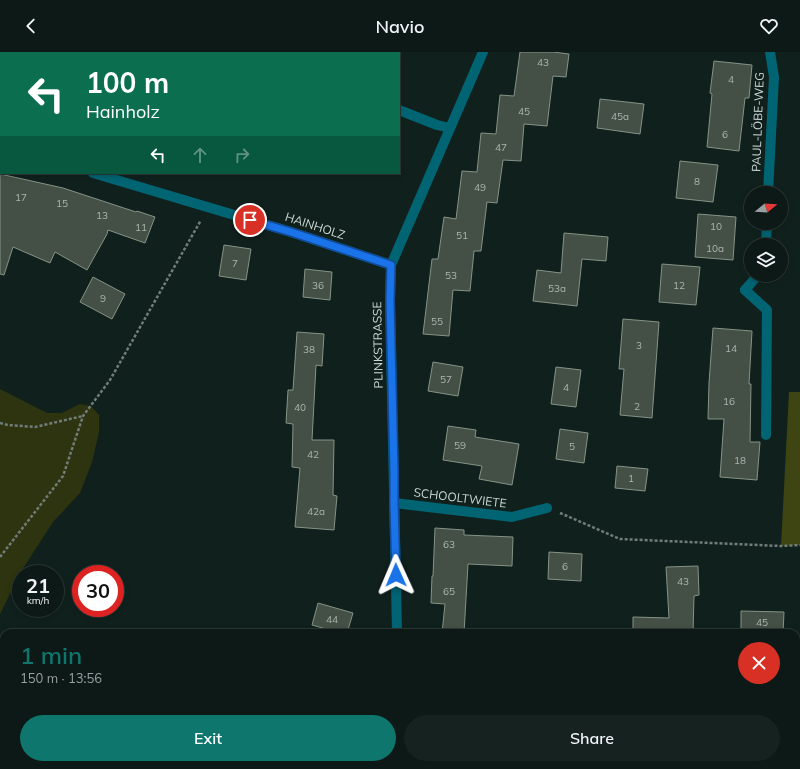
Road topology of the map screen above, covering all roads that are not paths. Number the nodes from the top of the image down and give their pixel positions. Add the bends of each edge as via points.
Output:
1 (483, 52) edge
2 (770, 52) edge
3 (400, 110) edge
4 (450, 128) junction
5 (96, 174) edge
6 (768, 186) edge
7 (391, 265) junction
8 (752, 282) edge
9 (766, 434) dead end
10 (394, 503) junction
11 (546, 508) road end
12 (397, 629) edge

1 - 4 street, PLINKSTRASSE
2 - 6 street, PAUL-LÖBE-WEG via 774,77
3 - 4 street
4 - 7 street, PLINKSTRASSE
5 - 7 street, HAINHOLZ via 291,232
7 - 10 street, PLINKSTRASSE
8 - 9 street via 745,290 768,310
10 - 11 street, SCHOOLTWIETE via 512,517
10 - 12 street, PLINKSTRASSE

